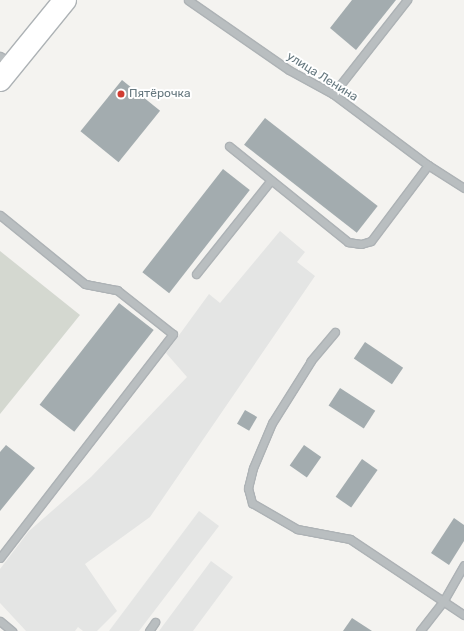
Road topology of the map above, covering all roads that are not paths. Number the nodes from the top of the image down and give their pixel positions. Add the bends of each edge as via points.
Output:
1 (65, 0) edge
2 (188, 0) edge
3 (407, 0) edge
4 (4, 67) edge
5 (333, 94) junction
6 (229, 146) dead end
7 (428, 164) junction
8 (271, 180) junction
9 (464, 188) edge
10 (0, 214) edge
11 (196, 274) dead end
12 (335, 332) dead end
13 (0, 558) edge
14 (464, 565) edge
15 (444, 600) junction
16 (464, 615) edge
17 (0, 621) edge
18 (155, 622) dead end
19 (12, 631) edge
20 (148, 631) edge
21 (420, 631) edge

1 - 4 main road
2 - 5 street, улица Ленина via 289,70
3 - 5 street
5 - 7 street, улица Ленина
6 - 8 street
7 - 8 street via 371,241 362,244 348,242
7 - 9 street, улица Ленина
8 - 11 street
10 - 13 street via 85,284 117,290 173,334
12 - 15 street via 310,361 272,422 252,468 248,488 252,503 297,529 350,539
14 - 15 street
15 - 16 street
15 - 21 street
17 - 19 street
18 - 20 street

